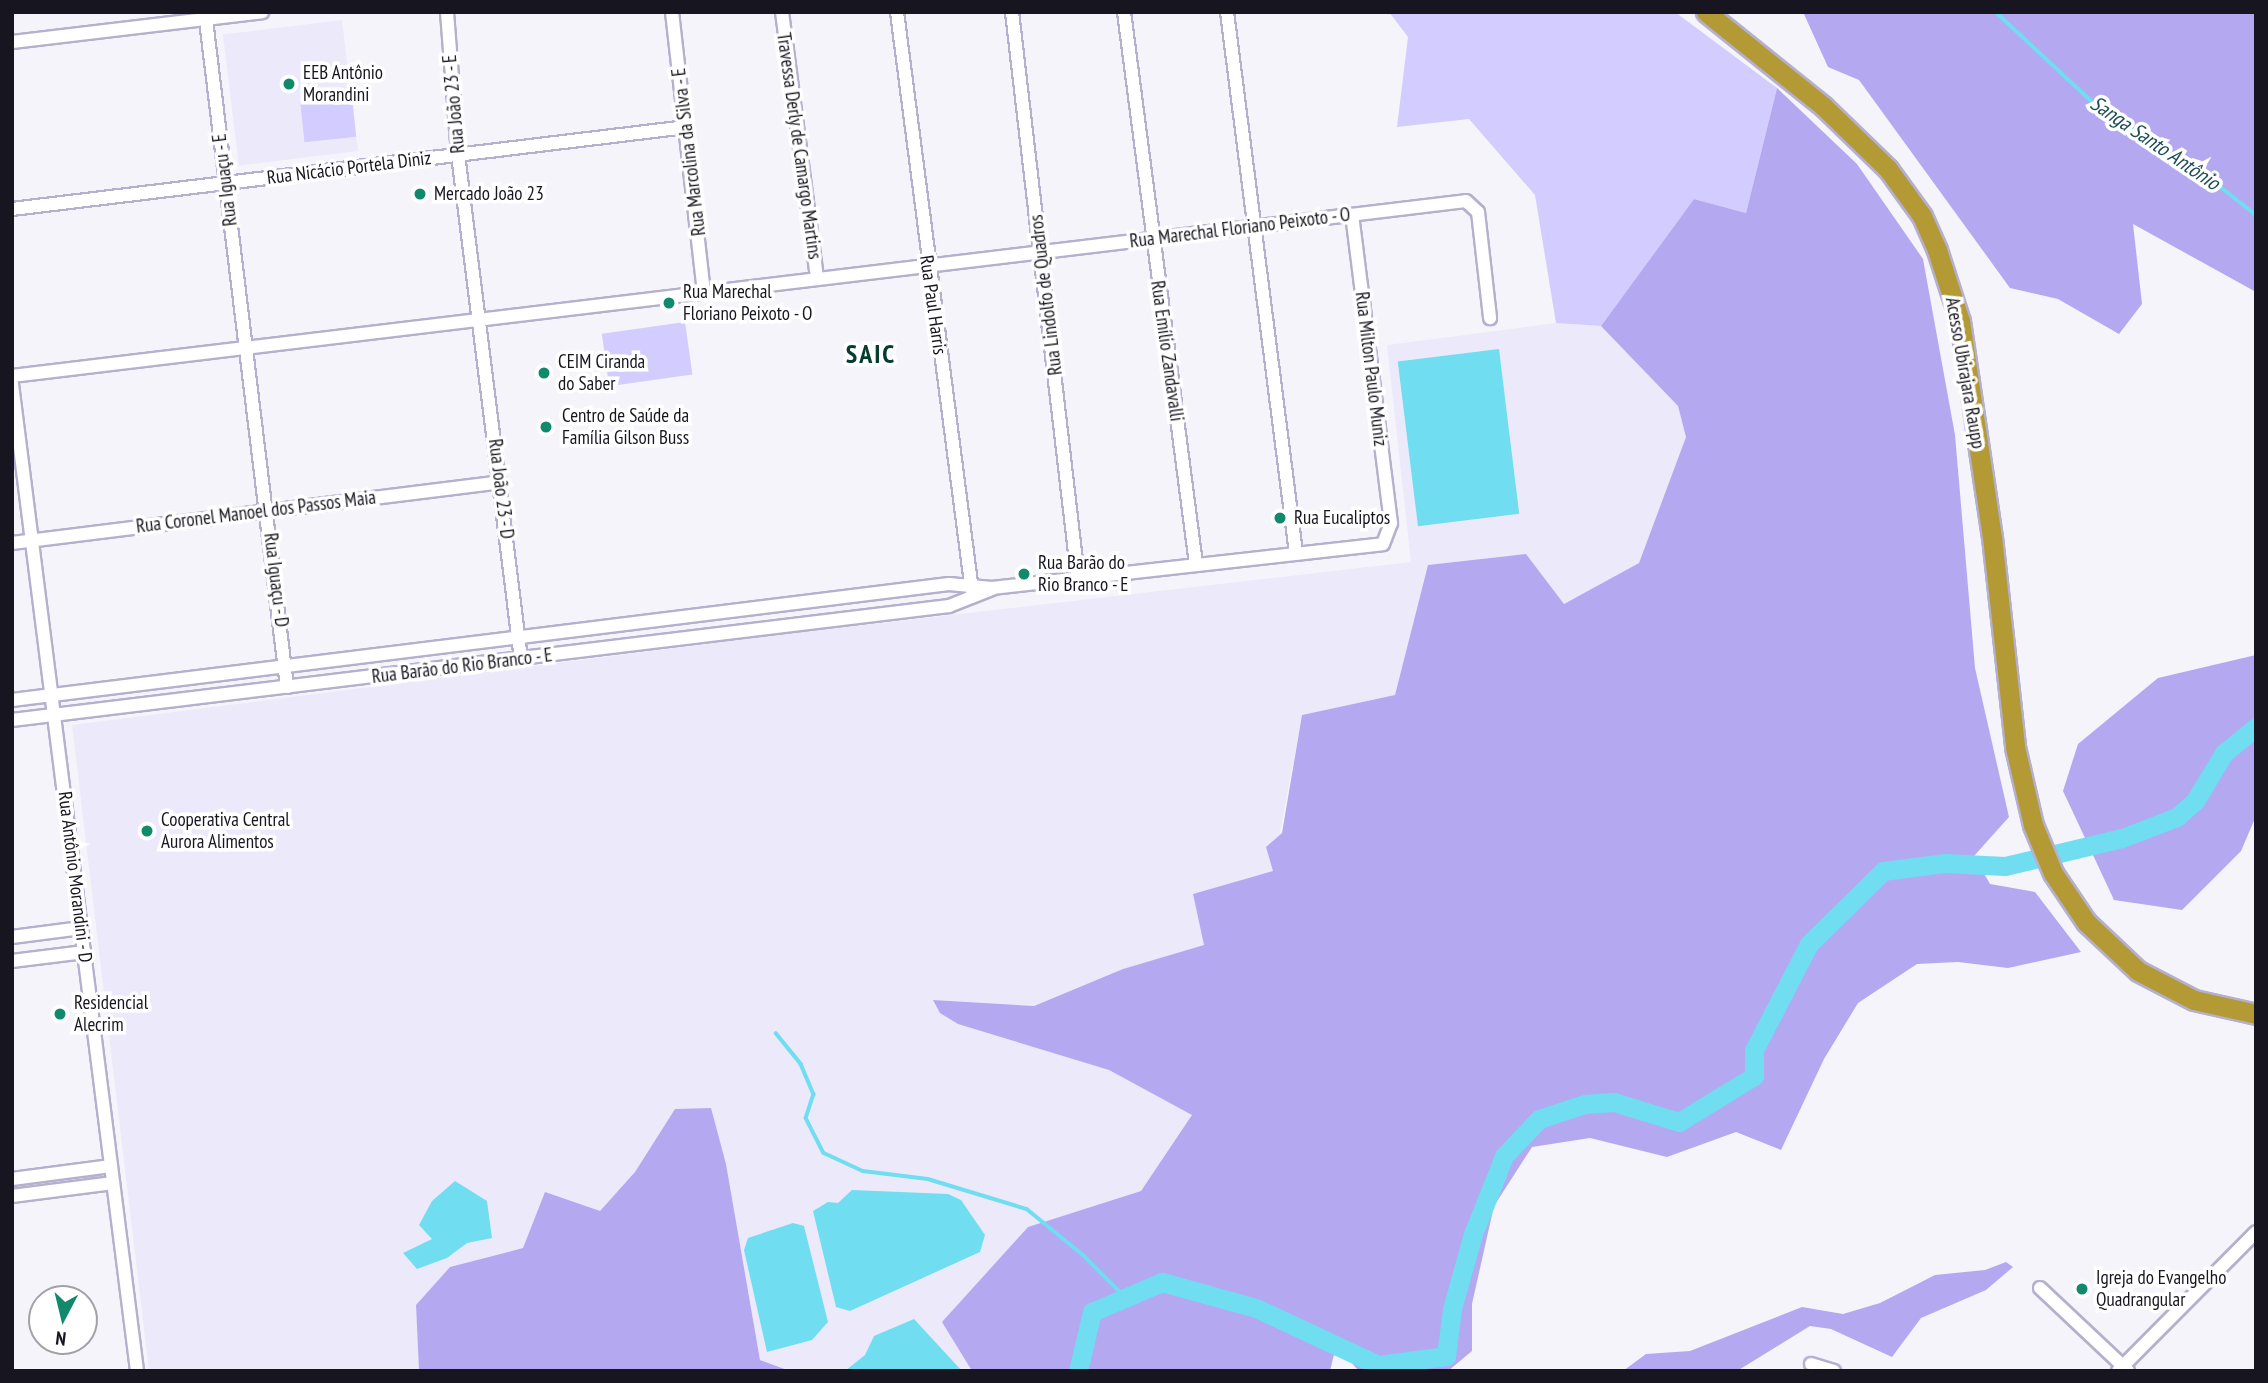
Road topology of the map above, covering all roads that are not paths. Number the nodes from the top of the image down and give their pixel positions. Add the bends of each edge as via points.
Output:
1 (262, 12) edge
2 (447, 12) edge
3 (672, 12) edge
4 (782, 12) edge
5 (897, 12) edge
6 (1012, 12) edge
7 (1124, 12) edge
8 (1227, 12) edge
9 (1706, 12) edge
10 (206, 16) edge
11 (12, 42) edge
12 (687, 127) junction
13 (458, 154) junction
14 (225, 183) junction
15 (12, 209) edge
16 (1352, 215) junction
17 (1251, 226) junction
18 (1152, 238) junction
19 (1041, 251) junction
20 (927, 266) junction
21 (817, 279) junction
22 (705, 292) junction
23 (1490, 318) dead end
24 (478, 320) junction
25 (244, 348) junction
26 (12, 376) edge
27 (12, 384) edge
28 (500, 482) junction
29 (268, 509) junction
30 (1391, 523) joint
31 (32, 540) junction
32 (12, 543) edge
33 (1296, 553) junction
34 (1196, 564) junction
35 (1078, 578) junction
36 (972, 592) junction
37 (520, 637) junction
38 (383, 654) junction
39 (521, 659) junction
40 (287, 665) junction
41 (384, 675) junction
42 (164, 681) junction
43 (287, 687) junction
44 (52, 695) junction
45 (12, 700) edge
46 (165, 702) junction
47 (55, 715) junction
48 (12, 720) edge
49 (81, 928) junction
50 (12, 937) edge
51 (84, 952) junction
52 (12, 961) edge
53 (2256, 1014) edge
54 (111, 1166) junction
55 (12, 1179) edge
56 (113, 1183) junction
57 (12, 1196) edge
58 (2256, 1231) edge
59 (2040, 1288) dead end
60 (1811, 1364) dead end
61 (2123, 1369) edge
62 (137, 1371) edge
63 (1833, 1371) edge

1 - 10 street
2 - 13 street, Rua João 23 - E
3 - 12 street, Rua Marcolina da Silva - E
4 - 21 street, Travessa Derly de Camargo Martins
5 - 20 street, Rua Paul Harris
6 - 19 street, Rua Lindolfo de Quadros
7 - 18 street, Rua Emílio Zandavalli
8 - 17 street
9 - 53 highway, Acesso Ubirajara Raupp via 1823,106 1888,169 1922,216 1937,250 1960,321 1992,537 2015,747 2033,825 2053,873 2086,922 2138,971 2194,1000
10 - 11 street
10 - 14 street, Rua Iguaçu - E
12 - 13 street, Rua Nicácio Portela Diniz
12 - 22 street, Rua Marcolina da Silva - E
13 - 14 street, Rua Nicácio Portela Diniz
13 - 24 street, Rua João 23 - E
14 - 15 street, Rua Nicácio Portela Diniz
14 - 25 street, Rua Iguaçu - E
16 - 17 street, Rua Marechal Floriano Peixoto - O
16 - 23 street, Rua Marechal Floriano Peixoto - O via 1466,201 1478,212
16 - 30 street, Rua Milton Paulo Muniz
17 - 18 street, Rua Marechal Floriano Peixoto - O
17 - 33 street
18 - 19 street, Rua Marechal Floriano Peixoto - O
18 - 34 street, Rua Emílio Zandavalli
19 - 20 street, Rua Marechal Floriano Peixoto - O
19 - 35 street, Rua Lindolfo de Quadros
20 - 21 street, Rua Marechal Floriano Peixoto - O
20 - 36 street, Rua Paul Harris
21 - 22 street, Rua Marechal Floriano Peixoto - O
22 - 24 street, Rua Marechal Floriano Peixoto - O
24 - 25 street, Rua Marechal Floriano Peixoto - O
24 - 28 street, Rua João 23 - D
25 - 26 street, Rua Marechal Floriano Peixoto - O
25 - 29 street, Rua Iguaçu - D
27 - 31 street, Rua Antônio Morandini - D
28 - 29 street, Rua Coronel Manoel dos Passos Maia
28 - 37 street, Rua João 23 - D
29 - 31 street, Rua Coronel Manoel dos Passos Maia
29 - 40 street, Rua Iguaçu - D
30 - 33 street, Rua Barão do Rio Branco - E via 1383,544
31 - 32 street, Rua Coronel Manoel dos Passos Maia
31 - 44 street, Rua Antônio Morandini - D
33 - 34 street, Rua Barão do Rio Branco - E
34 - 35 street, Rua Barão do Rio Branco - E
35 - 36 street, Rua Barão do Rio Branco - E
36 - 37 street, Rua Barão do Rio Branco - E via 949,584
36 - 39 street, Rua Barão do Rio Branco - E via 949,606
37 - 38 street, Rua Barão do Rio Branco - E
37 - 39 street, Rua João 23 - D
38 - 40 street, Rua Barão do Rio Branco - E
38 - 41 street
39 - 41 street, Rua Barão do Rio Branco - E
40 - 42 street, Rua Barão do Rio Branco - E
40 - 43 street, Rua Iguaçu - D
41 - 43 street, Rua Barão do Rio Branco - E
42 - 44 street, Rua Barão do Rio Branco - E
42 - 46 street
43 - 46 street, Rua Barão do Rio Branco - E
44 - 45 street, Rua Barão do Rio Branco - E
44 - 47 street, Rua Antônio Morandini - D
46 - 47 street, Rua Barão do Rio Branco - E
47 - 48 street, Rua Barão do Rio Branco - E
47 - 49 street, Rua Antônio Morandini - D
49 - 50 street
49 - 51 street, Rua Antônio Morandini - D
51 - 52 street
51 - 54 street, Rua Antônio Morandini - D
54 - 55 street
54 - 56 street, Rua Antônio Morandini - D
56 - 57 street
56 - 62 street, Rua Antônio Morandini - D
58 - 61 street
59 - 61 street
60 - 63 street

